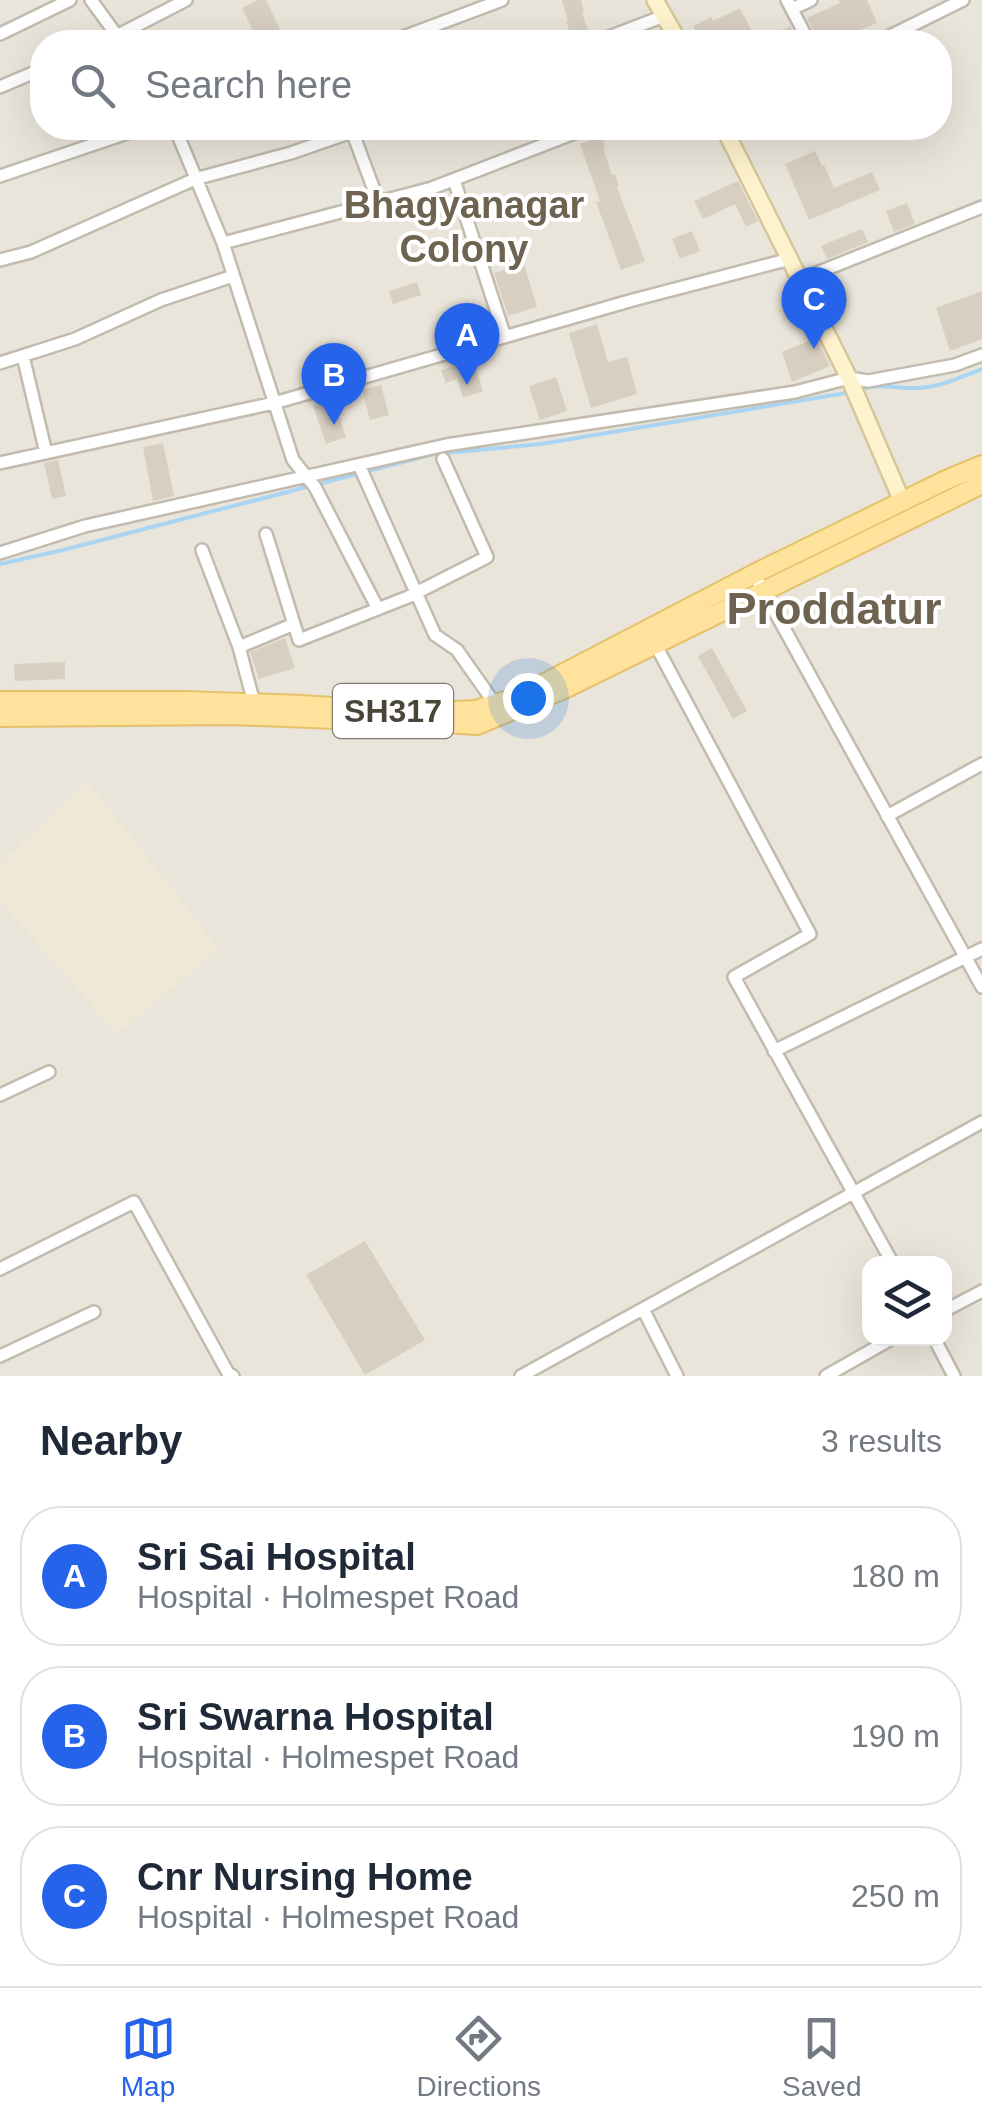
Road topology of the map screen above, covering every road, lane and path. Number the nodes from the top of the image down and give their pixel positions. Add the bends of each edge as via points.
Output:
1 (70, 0) edge
2 (186, 0) edge
3 (502, 0) edge
4 (655, 0) edge
5 (811, 0) edge
6 (963, 0) edge
7 (94, 1) edge
8 (789, 5) edge
9 (664, 16) junction
10 (113, 30) edge
11 (136, 30) edge
12 (422, 30) edge
13 (627, 30) edge
14 (672, 30) edge
15 (803, 30) edge
16 (902, 30) edge
17 (0, 34) edge
18 (30, 74) edge
19 (0, 87) edge
20 (106, 140) edge
21 (180, 140) edge
22 (328, 140) edge
23 (360, 140) edge
24 (556, 140) edge
25 (730, 140) edge
26 (0, 176) edge
27 (195, 179) junction
28 (454, 180) junction
29 (379, 203) junction
30 (982, 207) edge
31 (223, 243) junction
32 (790, 259) junction
33 (0, 260) edge
34 (233, 276) junction
35 (799, 280) junction
36 (505, 336) junction
37 (982, 354) edge
38 (23, 356) junction
39 (0, 363) edge
40 (850, 378) junction
41 (274, 403) junction
42 (46, 453) junction
43 (443, 458) dead end
44 (0, 463) edge
45 (359, 465) junction
46 (982, 465) edge
47 (307, 477) junction
48 (982, 484) edge
49 (902, 501) junction
50 (266, 534) dead end
51 (202, 550) dead end
52 (0, 553) edge
53 (754, 574) junction
54 (418, 592) junction
55 (764, 592) junction
56 (378, 609) junction
57 (294, 624) junction
58 (652, 637) junction
59 (239, 647) junction
60 (0, 702) edge
61 (254, 703) junction
62 (494, 704) junction
63 (0, 718) edge
64 (982, 764) edge
65 (887, 816) junction
66 (982, 949) edge
67 (966, 957) junction
68 (982, 987) edge
69 (774, 1051) junction
70 (49, 1072) dead end
71 (0, 1095) edge
72 (982, 1122) edge
73 (853, 1193) junction
74 (888, 1256) edge
75 (0, 1270) edge
76 (982, 1291) edge
77 (952, 1306) edge
78 (642, 1309) junction
79 (94, 1312) dead end
80 (879, 1346) edge
81 (938, 1346) edge
82 (0, 1356) edge
83 (228, 1375) edge
84 (522, 1376) edge
85 (677, 1376) edge
86 (826, 1376) edge
87 (954, 1376) edge

1 - 17 street
2 - 11 street
3 - 12 street
4 - 9 main road
5 - 8 street
6 - 16 street
7 - 10 street
8 - 15 street
9 - 13 street
9 - 14 main road
18 - 19 street
20 - 26 street
21 - 27 street
22 - 27 street
23 - 29 street
24 - 28 street
25 - 32 main road
27 - 31 street
27 - 33 street
28 - 29 street
28 - 36 street
29 - 31 street
30 - 35 street
31 - 34 street
32 - 35 main road
32 - 36 street
34 - 38 street
34 - 41 street
35 - 40 main road
36 - 41 street
37 - 40 street via 868,381
38 - 39 street
38 - 42 street
40 - 45 street
40 - 49 main road
41 - 42 street
41 - 47 street via 293,460
42 - 44 street
43 - 54 street via 487,557
45 - 47 street
45 - 54 street
46 - 49 main road, SH317
47 - 52 street via 84,526
47 - 56 street
48 - 55 main road, SH317
49 - 53 main road, SH317
50 - 57 street
51 - 59 street
53 - 55 street
53 - 58 main road, SH317
54 - 56 street
54 - 62 street via 435,635 457,650
55 - 58 main road, SH317
55 - 65 street
56 - 57 street via 299,640
57 - 59 street
58 - 62 main road, SH317
58 - 63 main road, SH317 via 564,689 477,724 232,715
58 - 69 street via 810,934 734,976
59 - 61 street
60 - 61 main road, SH317
61 - 62 main road, SH317 via 420,713
64 - 65 street
65 - 67 street
66 - 67 street
67 - 68 street
67 - 69 street
69 - 73 street
70 - 71 street
72 - 73 street
73 - 74 street
73 - 78 street
75 - 83 street via 134,1202
76 - 77 street
78 - 84 street
78 - 85 street
79 - 82 street
80 - 86 street
81 - 87 street

